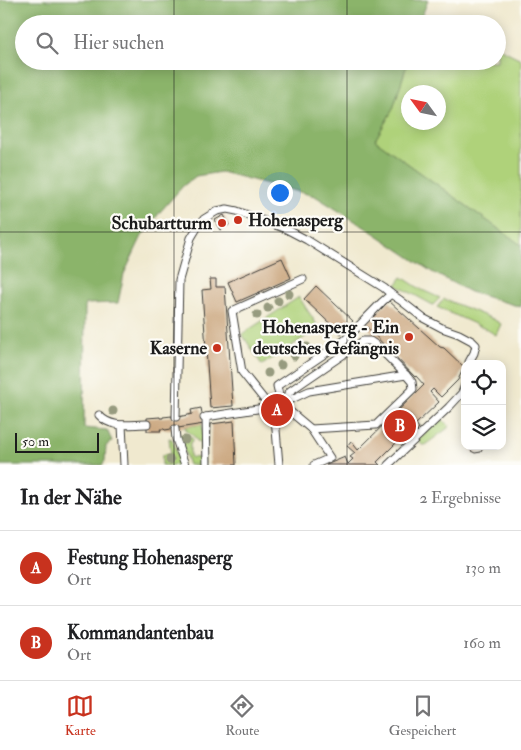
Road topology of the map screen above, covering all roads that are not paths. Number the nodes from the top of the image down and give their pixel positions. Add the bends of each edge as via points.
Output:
1 (303, 279) dead end
2 (391, 294) junction
3 (469, 360) edge
4 (406, 375) junction
5 (461, 394) edge
6 (282, 404) junction
7 (270, 407) junction
8 (99, 415) dead end
9 (176, 417) dead end
10 (124, 424) junction
11 (147, 424) dead end
12 (175, 428) dead end
13 (311, 428) junction
14 (124, 465) edge
15 (185, 465) edge
16 (207, 465) edge
17 (279, 465) edge
18 (314, 465) edge
19 (388, 465) edge

1 - 7 lane via 232,311 242,372
2 - 3 lane via 423,318 472,341 476,345
2 - 6 lane via 345,340 277,386
2 - 9 lane via 286,228 237,211 217,211 204,219 194,233 180,280
4 - 6 lane via 309,390
4 - 6 lane via 376,345 363,341 290,391
4 - 13 lane via 413,389 376,425
5 - 19 lane
6 - 7 lane
6 - 13 lane
7 - 16 lane via 205,418
7 - 17 lane via 275,418
8 - 10 lane via 103,420
10 - 11 lane
10 - 14 lane
12 - 15 lane
13 - 18 lane via 330,458

